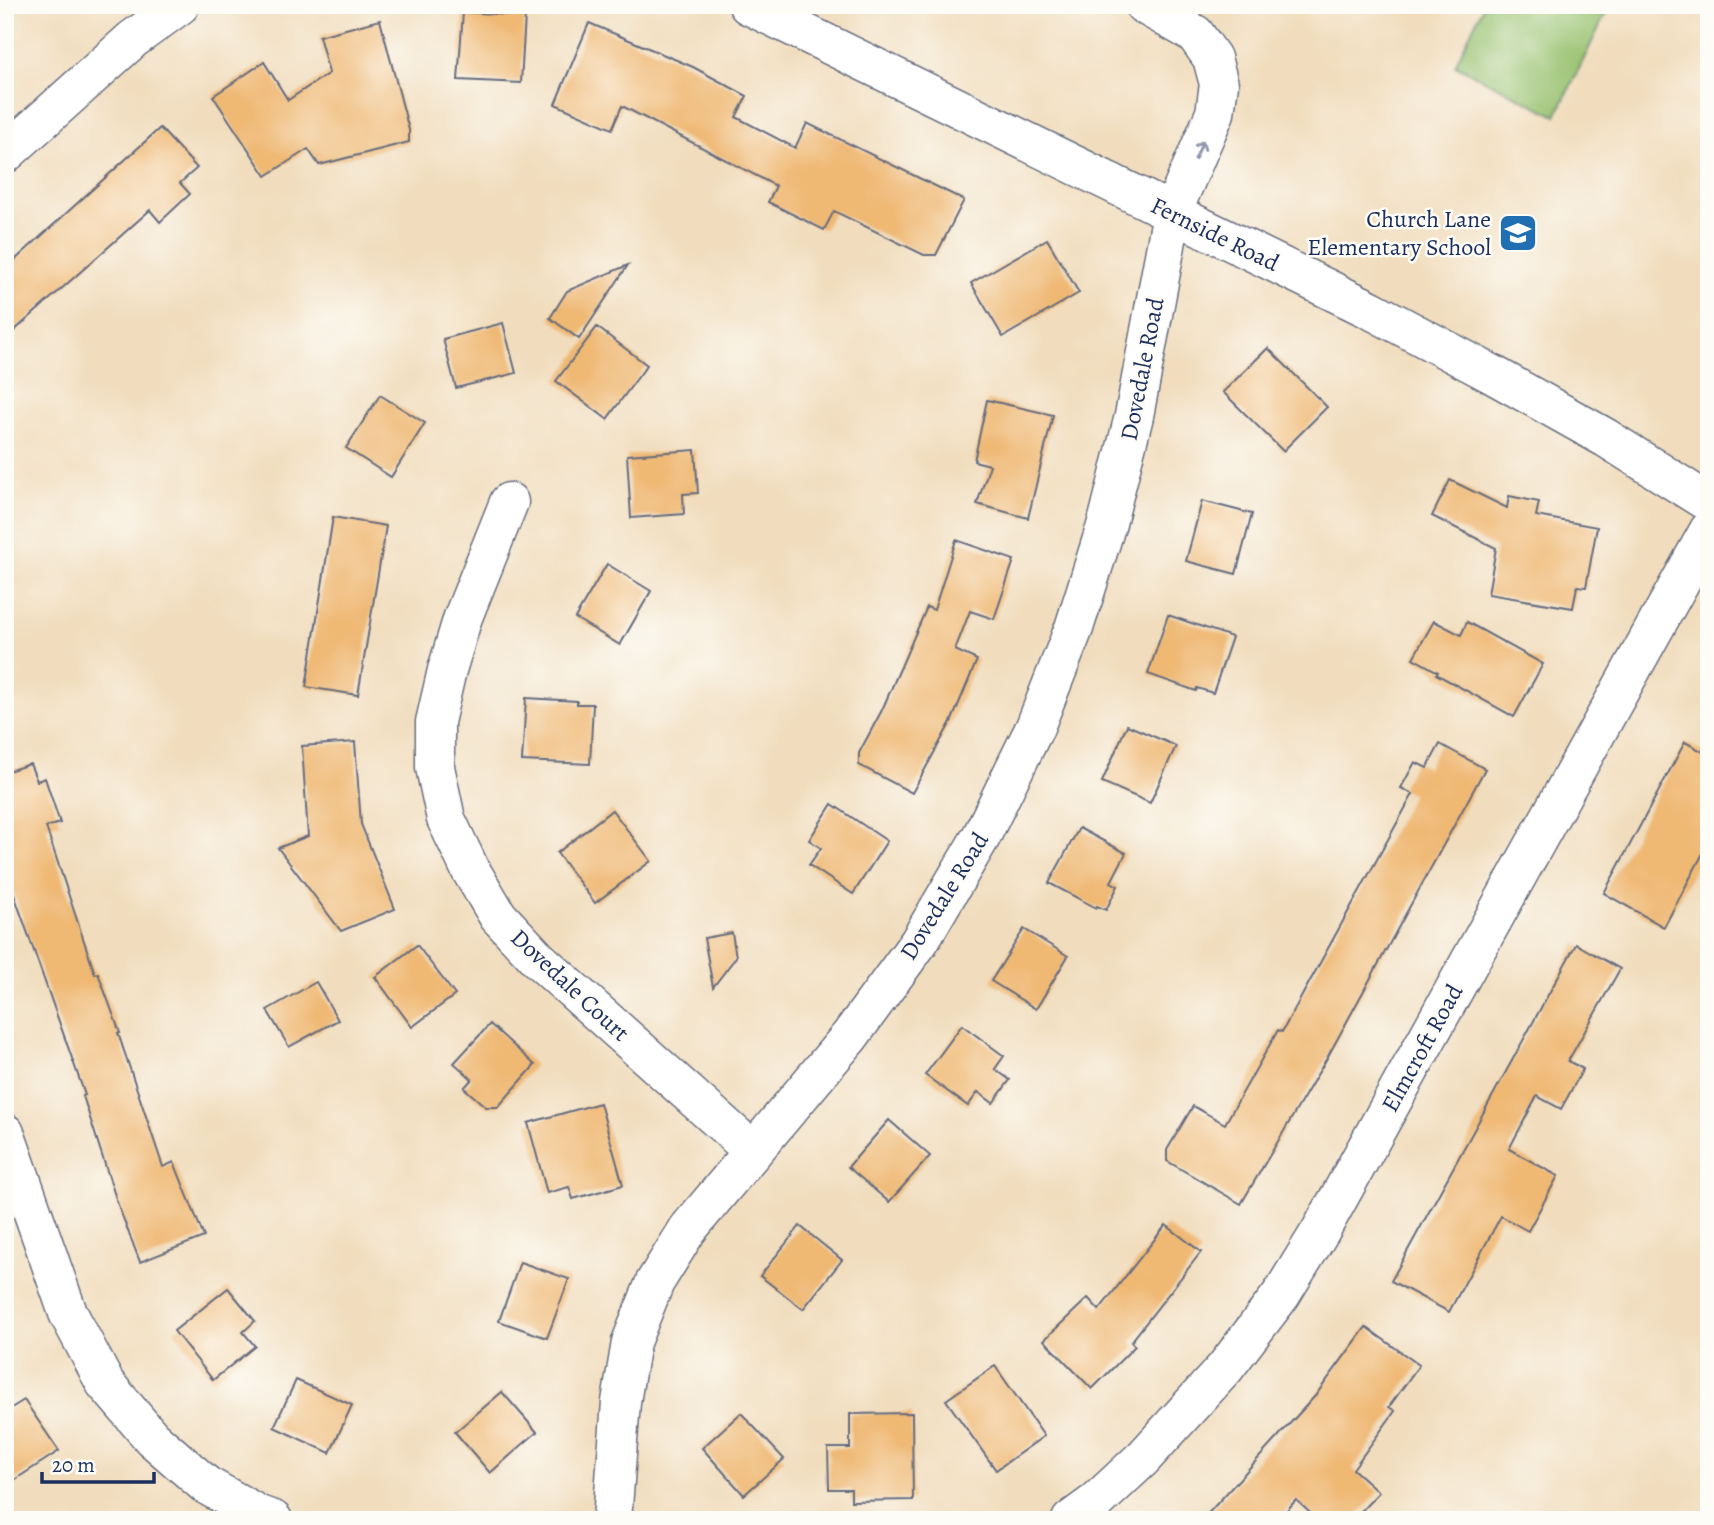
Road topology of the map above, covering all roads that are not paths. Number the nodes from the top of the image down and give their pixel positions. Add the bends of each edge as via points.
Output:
1 (180, 5) edge
2 (748, 5) edge
3 (1144, 5) edge
4 (5, 154) edge
5 (1172, 213) junction
6 (509, 502) dead end
7 (1709, 503) edge
8 (1709, 530) edge
9 (5, 1133) edge
10 (753, 1151) junction
11 (273, 1520) edge
12 (612, 1520) edge
13 (1071, 1520) edge

1 - 4 street via 133,38
2 - 5 street, Fernside Road
5 -> 3 street, Dovedale Road via 1214,113 1219,84 1212,58 1195,34
5 - 7 street, Fernside Road via 1492,374
5 - 10 street, Dovedale Road via 1134,416 1107,523 1074,628 1035,726 982,835 919,942 850,1035
6 - 10 street, Dovedale Court via 463,617 435,722 435,767 446,820 498,916 538,959
8 - 13 street, Elmcroft Road via 1281,1295 1225,1368 1143,1458
9 - 11 street via 68,1312 105,1383 152,1438 206,1485
10 - 12 street, Dovedale Road via 682,1240 655,1282 631,1342 621,1402

